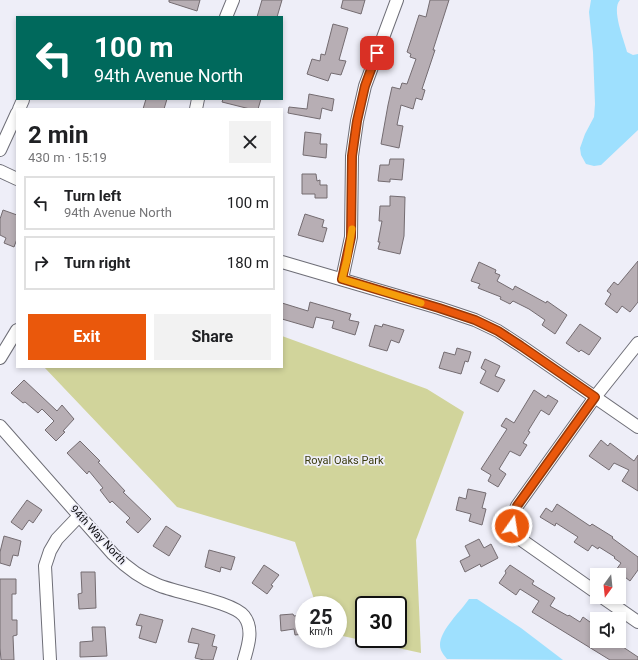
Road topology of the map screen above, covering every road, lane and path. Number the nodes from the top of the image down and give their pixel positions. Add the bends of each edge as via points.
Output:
1 (233, 0) edge
2 (397, 0) edge
3 (226, 16) edge
4 (16, 115) edge
5 (0, 150) edge
6 (0, 171) edge
7 (16, 179) edge
8 (283, 262) edge
9 (342, 279) junction
10 (16, 332) edge
11 (638, 343) edge
12 (0, 358) edge
13 (595, 397) junction
14 (0, 426) edge
15 (638, 428) edge
16 (79, 516) junction
17 (590, 588) edge
18 (612, 604) edge
19 (638, 622) edge
20 (50, 660) edge
21 (244, 660) edge

1 - 3 street
2 - 9 street via 365,86 357,121 352,156 351,237
4 - 5 street
6 - 7 street
8 - 9 street
9 - 13 street via 475,320 498,331
10 - 12 street
11 - 13 street
13 - 15 street
13 - 17 street via 517,506 512,526 523,541
14 - 16 street, 94th Way North
16 - 20 street via 57,539 45,566
16 - 21 street, 94th Way North via 113,554 142,578 224,604 244,615 250,635
18 - 19 street

